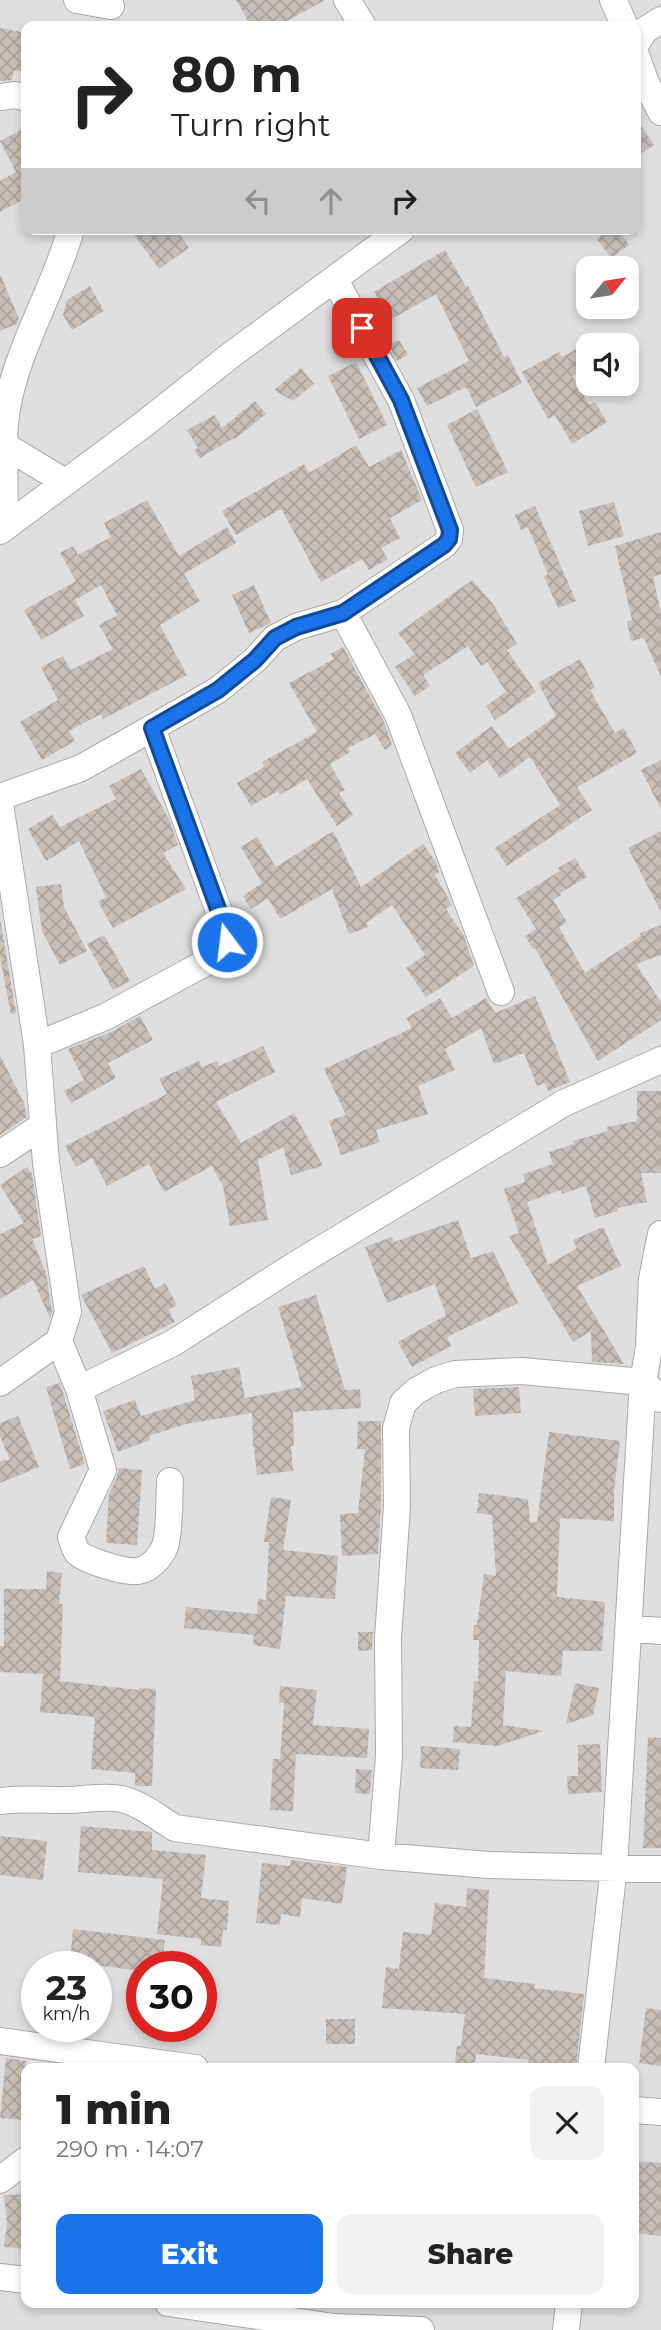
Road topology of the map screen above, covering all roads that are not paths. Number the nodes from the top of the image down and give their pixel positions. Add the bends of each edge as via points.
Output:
1 (77, 0) edge
2 (347, 0) edge
3 (613, 0) edge
4 (110, 11) edge
5 (661, 20) edge
6 (360, 21) edge
7 (623, 21) edge
8 (641, 36) edge
9 (641, 69) edge
10 (21, 96) edge
11 (0, 97) edge
12 (661, 112) edge
13 (69, 235) edge
14 (394, 235) edge
15 (335, 280) junction
16 (4, 444) junction
17 (65, 482) junction
18 (2, 529) edge
19 (343, 613) junction
20 (152, 728) junction
21 (0, 797) edge
22 (0, 804) edge
23 (5, 881) edge
24 (501, 992) dead end
25 (37, 1045) junction
26 (661, 1060) edge
27 (43, 1126) junction
28 (0, 1156) edge
29 (46, 1163) junction
30 (661, 1234) edge
31 (59, 1341) junction
32 (0, 1383) edge
33 (79, 1389) junction
34 (652, 1390) edge
35 (170, 1481) dead end
36 (629, 1628) junction
37 (661, 1631) edge
38 (0, 1801) edge
39 (382, 1856) junction
40 (614, 1867) junction
41 (661, 1869) edge
42 (0, 2041) edge
43 (131, 2063) edge
44 (592, 2063) edge
45 (639, 2110) edge
46 (661, 2112) edge
47 (21, 2164) edge
48 (0, 2180) edge
49 (0, 2277) edge
50 (21, 2279) edge
51 (203, 2308) edge
52 (568, 2308) edge
53 (421, 2330) edge
54 (566, 2330) edge

1 - 4 street
2 - 6 street
3 - 7 street
5 - 8 street
9 - 12 street
10 - 11 street
13 - 16 street via 9,393
14 - 15 street
15 - 17 street
15 - 19 street via 401,400 450,530 444,545
16 - 17 street
16 - 18 street
17 - 18 street
19 - 20 street via 275,638 218,690
19 - 24 street via 398,715
20 - 21 street via 81,768
20 - 25 street via 227,942 216,957 105,1017
22 - 23 street
23 - 25 street
25 - 27 street
26 - 33 street via 564,1103 173,1343
27 - 28 street
27 - 29 street
28 - 29 street
29 - 31 street via 68,1311
30 - 34 street via 652,1279
31 - 32 street
31 - 33 street
33 - 35 street via 103,1470 71,1537 75,1550 105,1564 135,1572 146,1569 165,1546
34 - 36 street
34 - 39 street via 522,1371 455,1374 416,1391 403,1403 396,1428 397,1506
36 - 37 street
36 - 40 street
38 - 39 street via 107,1797 154,1814 175,1828
39 - 40 street via 489,1865
40 - 41 street
40 - 44 street
42 - 43 street
45 - 46 street
47 - 48 street
49 - 50 street
51 - 53 street via 334,2327
52 - 54 street

